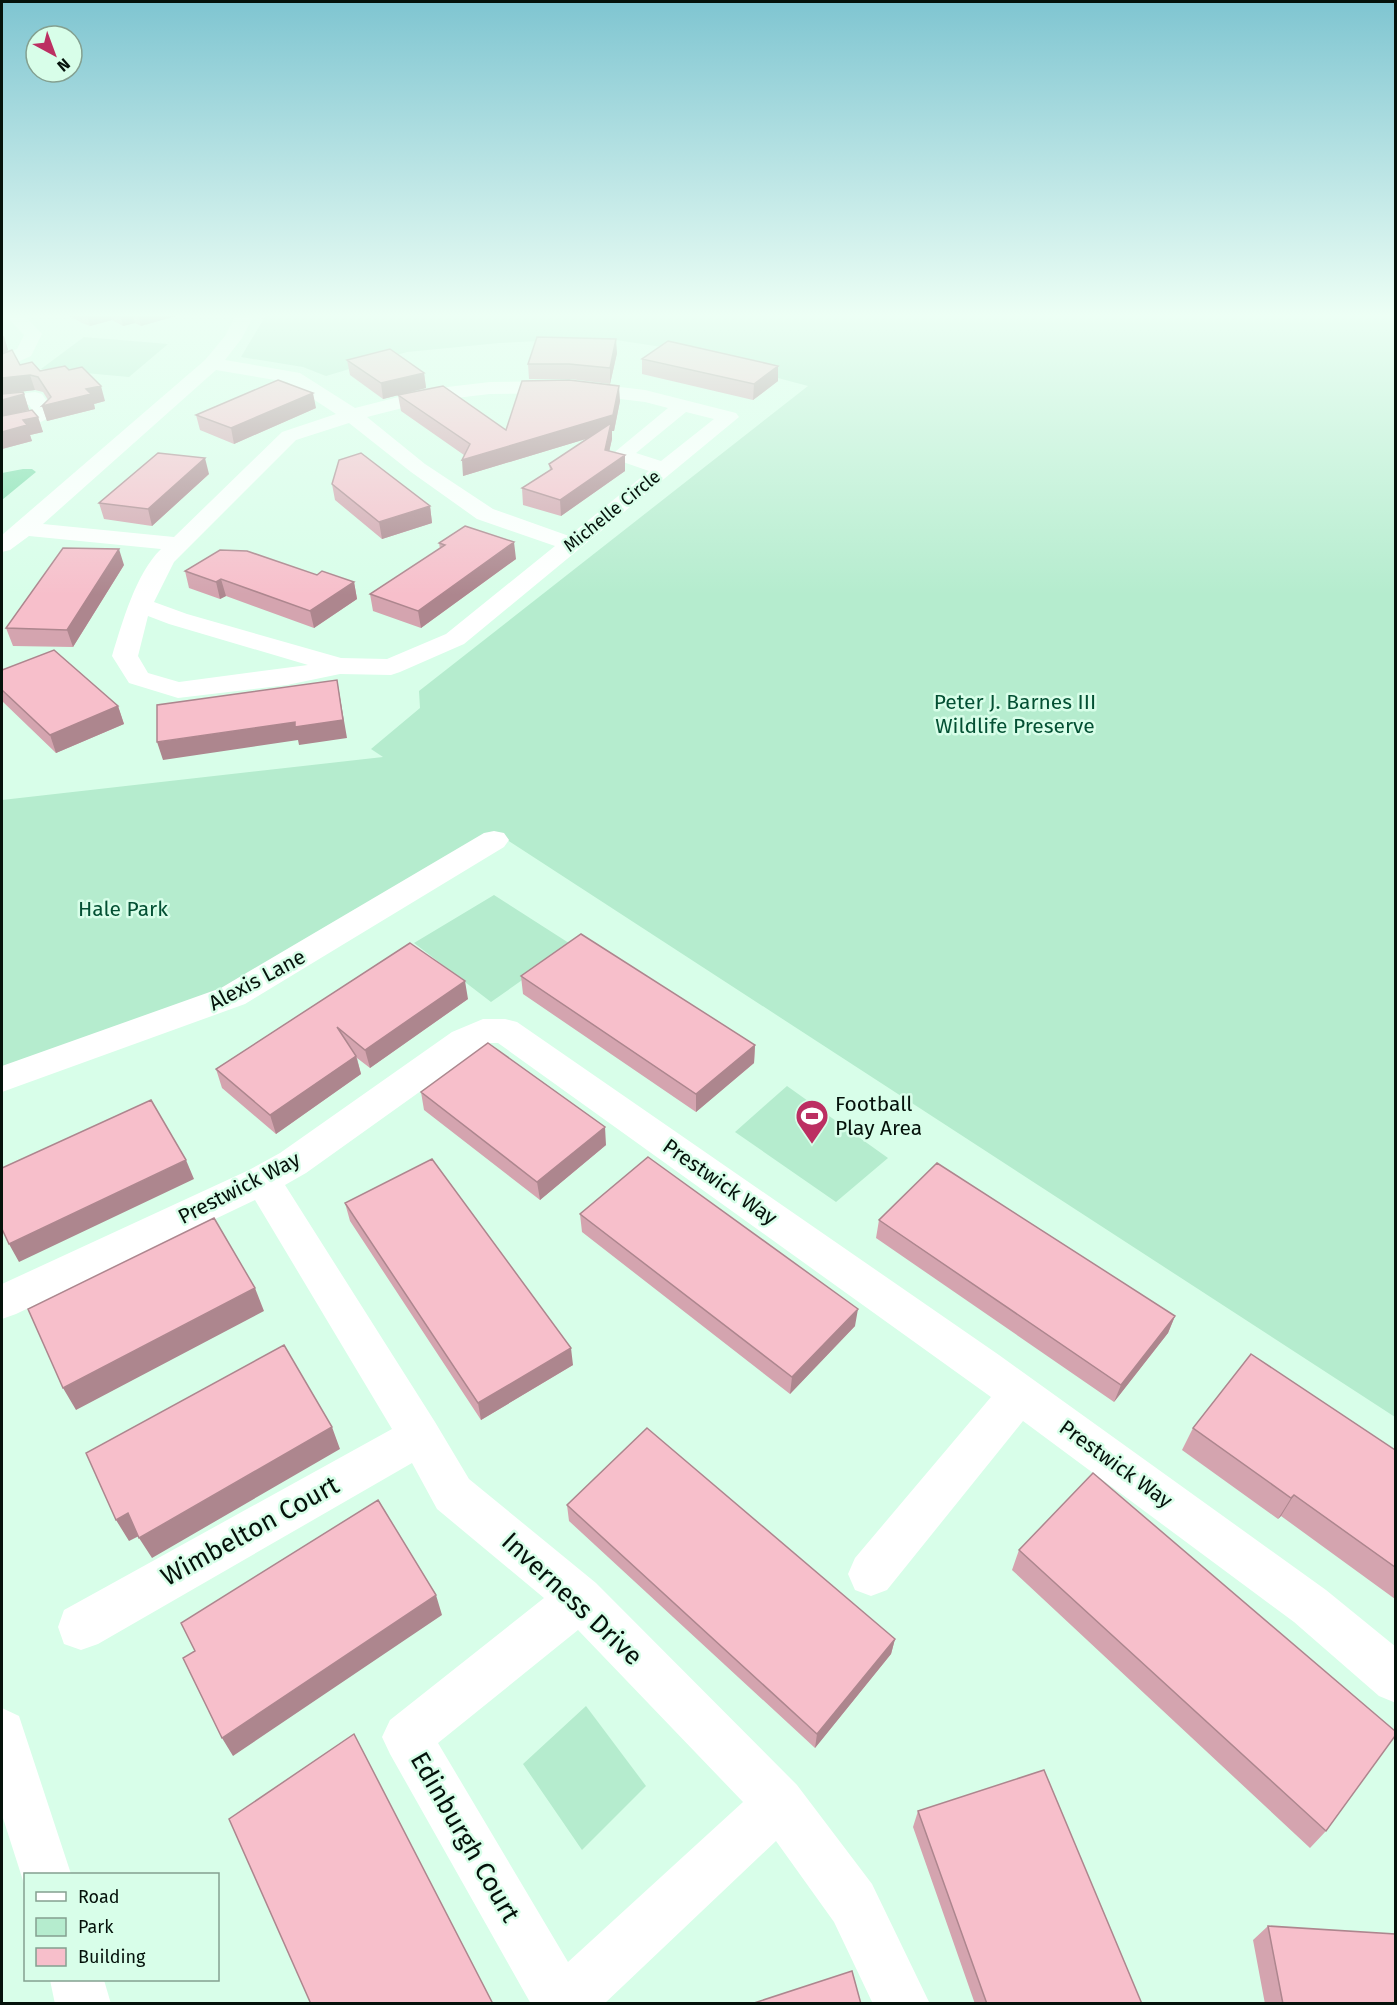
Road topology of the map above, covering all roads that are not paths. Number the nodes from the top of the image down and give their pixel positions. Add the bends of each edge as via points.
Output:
1 (42, 409) edge
2 (162, 409) edge
3 (341, 409) edge
4 (380, 409) edge
5 (679, 409) edge
6 (697, 409) edge
7 (352, 416) junction
8 (2, 425) edge
9 (664, 470) junction
10 (24, 529) junction
11 (179, 544) junction
12 (571, 544) junction
13 (2, 545) edge
14 (140, 605) junction
15 (340, 666) junction
16 (494, 840) dead end
17 (2, 1079) edge
18 (262, 1180) junction
19 (2, 1302) edge
20 (1019, 1394) junction
21 (420, 1436) junction
22 (871, 1574) dead end
23 (580, 1599) junction
24 (81, 1627) dead end
25 (1395, 1679) edge
26 (2, 1732) edge
27 (779, 1803) junction
28 (44, 1873) edge
29 (77, 1981) edge
30 (82, 2004) edge
31 (563, 2004) edge
32 (902, 2004) edge

1 - 8 street via 44,412 37,417
2 - 10 street
3 - 7 street
4 - 7 street, Michelle Circle
5 - 9 street via 626,451 630,458
6 - 9 street, Michelle Circle via 729,417
7 - 11 street, Michelle Circle via 289,436
7 - 12 street via 485,514
9 - 12 street, Michelle Circle
10 - 11 street
10 - 13 street
11 - 14 street, Michelle Circle via 164,559
12 - 15 street, Michelle Circle via 455,639 391,667
14 - 15 street, Michelle Circle via 177,620
14 - 15 street, Michelle Circle via 124,656 138,678 178,690 287,677
16 - 17 street, Alexis Lane via 233,996
18 - 19 street, Prestwick Way
18 - 20 street, Prestwick Way via 329,1138 464,1041 483,1031 505,1031
18 - 21 street, Inverness Drive
20 - 22 street
20 - 25 street, Prestwick Way via 1310,1606
21 - 23 street, Inverness Drive via 453,1494
21 - 24 street, Wimbelton Court
23 - 27 street, Inverness Drive
23 - 31 street, Edinburgh Court via 407,1737
26 - 28 street
27 - 31 street, Edinburgh Court
27 - 32 street, Inverness Drive via 853,1903
29 - 30 street

